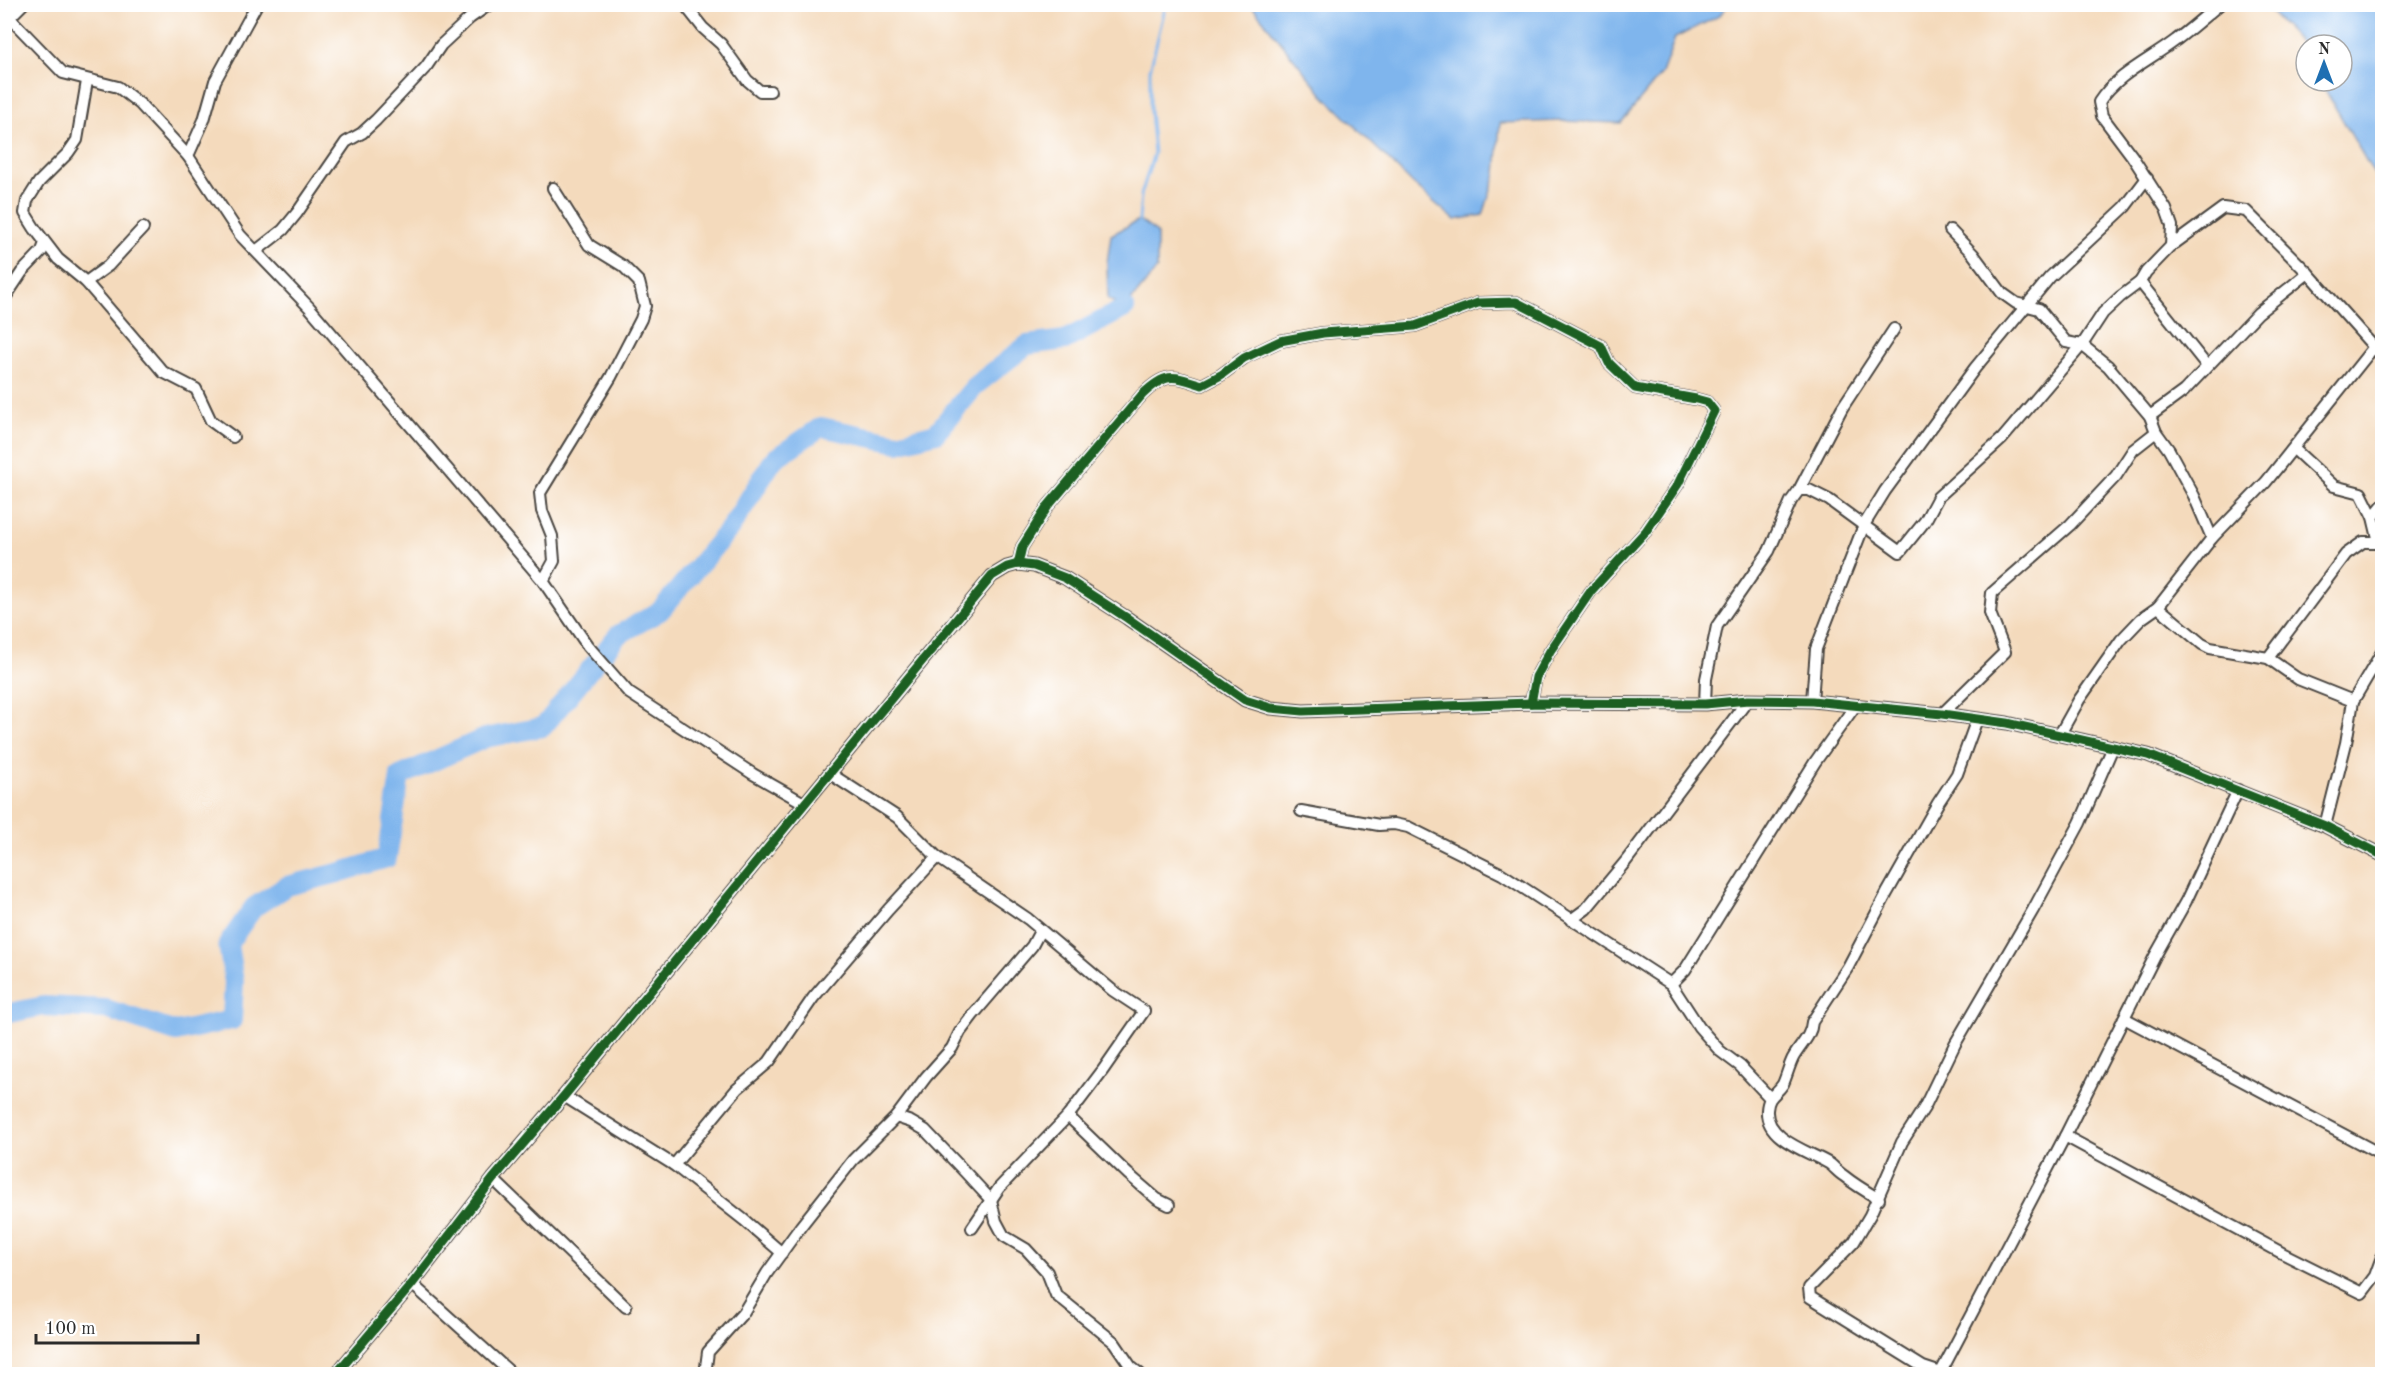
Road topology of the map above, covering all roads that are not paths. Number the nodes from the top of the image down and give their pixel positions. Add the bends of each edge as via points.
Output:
1 (23, 4) edge
2 (257, 4) edge
3 (490, 4) edge
4 (684, 4) edge
5 (2220, 4) edge
6 (7, 15) edge
7 (87, 81) junction
8 (770, 91) dead end
9 (188, 156) junction
10 (2146, 178) junction
11 (553, 188) dead end
12 (143, 228) dead end
13 (1950, 230) dead end
14 (45, 243) junction
15 (2171, 246) junction
16 (256, 251) junction
17 (2308, 273) junction
18 (86, 282) junction
19 (2140, 282) junction
20 (4, 299) edge
21 (2028, 305) junction
22 (1894, 329) dead end
23 (2082, 345) junction
24 (2373, 348) junction
25 (2382, 356) edge
26 (2207, 366) junction
27 (2150, 416) junction
28 (2156, 432) junction
29 (233, 437) dead end
30 (2294, 449) junction
31 (1799, 490) junction
32 (2382, 506) edge
33 (2373, 517) junction
34 (1864, 525) junction
35 (2212, 538) junction
36 (2381, 544) edge
37 (1018, 564) junction
38 (543, 581) junction
39 (2158, 607) junction
40 (2382, 652) edge
41 (2268, 658) junction
42 (1749, 700) junction
43 (1812, 701) junction
44 (2354, 701) junction
45 (1531, 703) junction
46 (1705, 704) junction
47 (1855, 706) junction
48 (1942, 714) junction
49 (1977, 719) junction
50 (2060, 734) junction
51 (2113, 747) junction
52 (830, 773) junction
53 (2238, 790) junction
54 (804, 803) junction
55 (1301, 811) dead end
56 (2325, 826) junction
57 (2382, 855) edge
58 (937, 857) junction
59 (1571, 920) junction
60 (1040, 931) junction
61 (1671, 984) junction
62 (2124, 1018) junction
63 (564, 1096) junction
64 (1770, 1098) junction
65 (1068, 1116) junction
66 (896, 1117) junction
67 (2065, 1136) junction
68 (2382, 1155) edge
69 (674, 1165) junction
70 (492, 1179) junction
71 (1879, 1199) junction
72 (991, 1200) junction
73 (1169, 1205) dead end
74 (972, 1228) dead end
75 (782, 1253) junction
76 (2382, 1257) edge
77 (412, 1284) junction
78 (626, 1308) dead end
79 (1942, 1373) edge
80 (336, 1374) edge
81 (512, 1374) edge
82 (705, 1374) edge
83 (1140, 1374) edge

1 - 6 street
2 - 9 street via 215,81
3 - 16 street via 441,45 426,67 376,120 346,142 283,230
4 - 8 street via 747,80 760,91
5 - 10 street via 2176,41 2133,69 2099,102 2102,117
6 - 7 street via 63,73
7 - 9 street via 118,87 140,104
7 - 14 street via 77,140 27,201 25,213
9 - 16 street via 240,235
10 - 15 street via 2166,209 2172,226
10 - 21 street via 2125,207 2050,277
11 - 38 street via 589,245 623,266 639,282 645,306 611,377 540,493 552,536 554,561
12 - 18 street via 108,266
13 - 21 street via 2002,293 2016,303
14 - 18 street
14 - 20 street
15 - 17 street via 2223,208 2233,208 2246,212
15 - 19 street
16 - 38 street via 309,307
17 - 24 street
17 - 26 street via 2258,313
18 - 29 street via 163,372 196,389 211,422
19 - 23 street via 2103,313
19 - 26 street
21 - 23 street via 2039,309 2067,342
21 - 34 street via 1975,368
22 - 31 street via 1842,408
23 - 27 street via 2109,366
23 - 34 street via 2002,439 1938,496 1900,552
24 - 25 street
24 - 30 street
26 - 27 street via 2184,391
27 - 28 street
28 - 35 street via 2194,496
28 - 48 street via 2133,450 2116,476 2070,525 1992,593 1990,613 2005,652
30 - 33 street via 2334,486 2361,493
30 - 35 street
31 - 34 street via 1819,495
31 - 46 street via 1769,551 1716,626
32 - 33 street
33 - 36 street
34 - 43 street via 1816,649
35 - 39 street
36 - 41 street via 2363,542 2346,554
37 - 45 street via 1065,578 1245,700 1271,708 1303,711
37 - 45 street via 1022,547 1048,506 1158,379 1177,376 1202,385 1280,341 1323,333 1415,326 1478,303 1515,302 1601,346 1609,363 1635,388 1707,402 1714,411 1678,484 1646,531 1592,591 1550,651 1536,677
37 - 52 street via 992,576
38 - 54 street via 587,645 629,693
39 - 41 street via 2210,648
39 - 50 street via 2121,640
40 - 44 street
41 - 44 street via 2298,679
42 - 43 street
42 - 46 street
42 - 59 street via 1626,861 1586,909
43 - 47 street
44 - 56 street
45 - 46 street
47 - 48 street
47 - 61 street via 1815,762 1685,970
48 - 49 street
49 - 50 street
49 - 64 street via 1957,774 1848,967 1812,1022 1811,1032 1781,1087
50 - 51 street
51 - 53 street via 2148,755
51 - 71 street via 2080,823 1902,1142
52 - 54 street
52 - 58 street via 897,817
53 - 56 street
53 - 62 street via 2186,901
54 - 63 street
55 - 59 street via 1408,827 1502,874
56 - 57 street
58 - 60 street via 1029,919
58 - 69 street via 813,998 769,1062 737,1089
59 - 61 street
60 - 65 street via 1144,1011
60 - 66 street
61 - 64 street via 1699,1028
62 - 67 street
62 - 68 street
63 - 69 street
63 - 70 street
64 - 71 street via 1768,1120 1777,1134
65 - 72 street
65 - 73 street via 1128,1174
66 - 72 street via 924,1130
66 - 75 street via 827,1191
67 - 76 street via 2362,1293 2375,1276
67 - 79 street
69 - 75 street
70 - 77 street
70 - 78 street
71 - 79 street via 1854,1242 1809,1288 1810,1297 1923,1367
72 - 74 street
72 - 83 street via 1004,1236 1026,1249 1047,1272 1056,1295 1114,1342
75 - 82 street via 743,1313 708,1352
77 - 80 street
77 - 81 street

